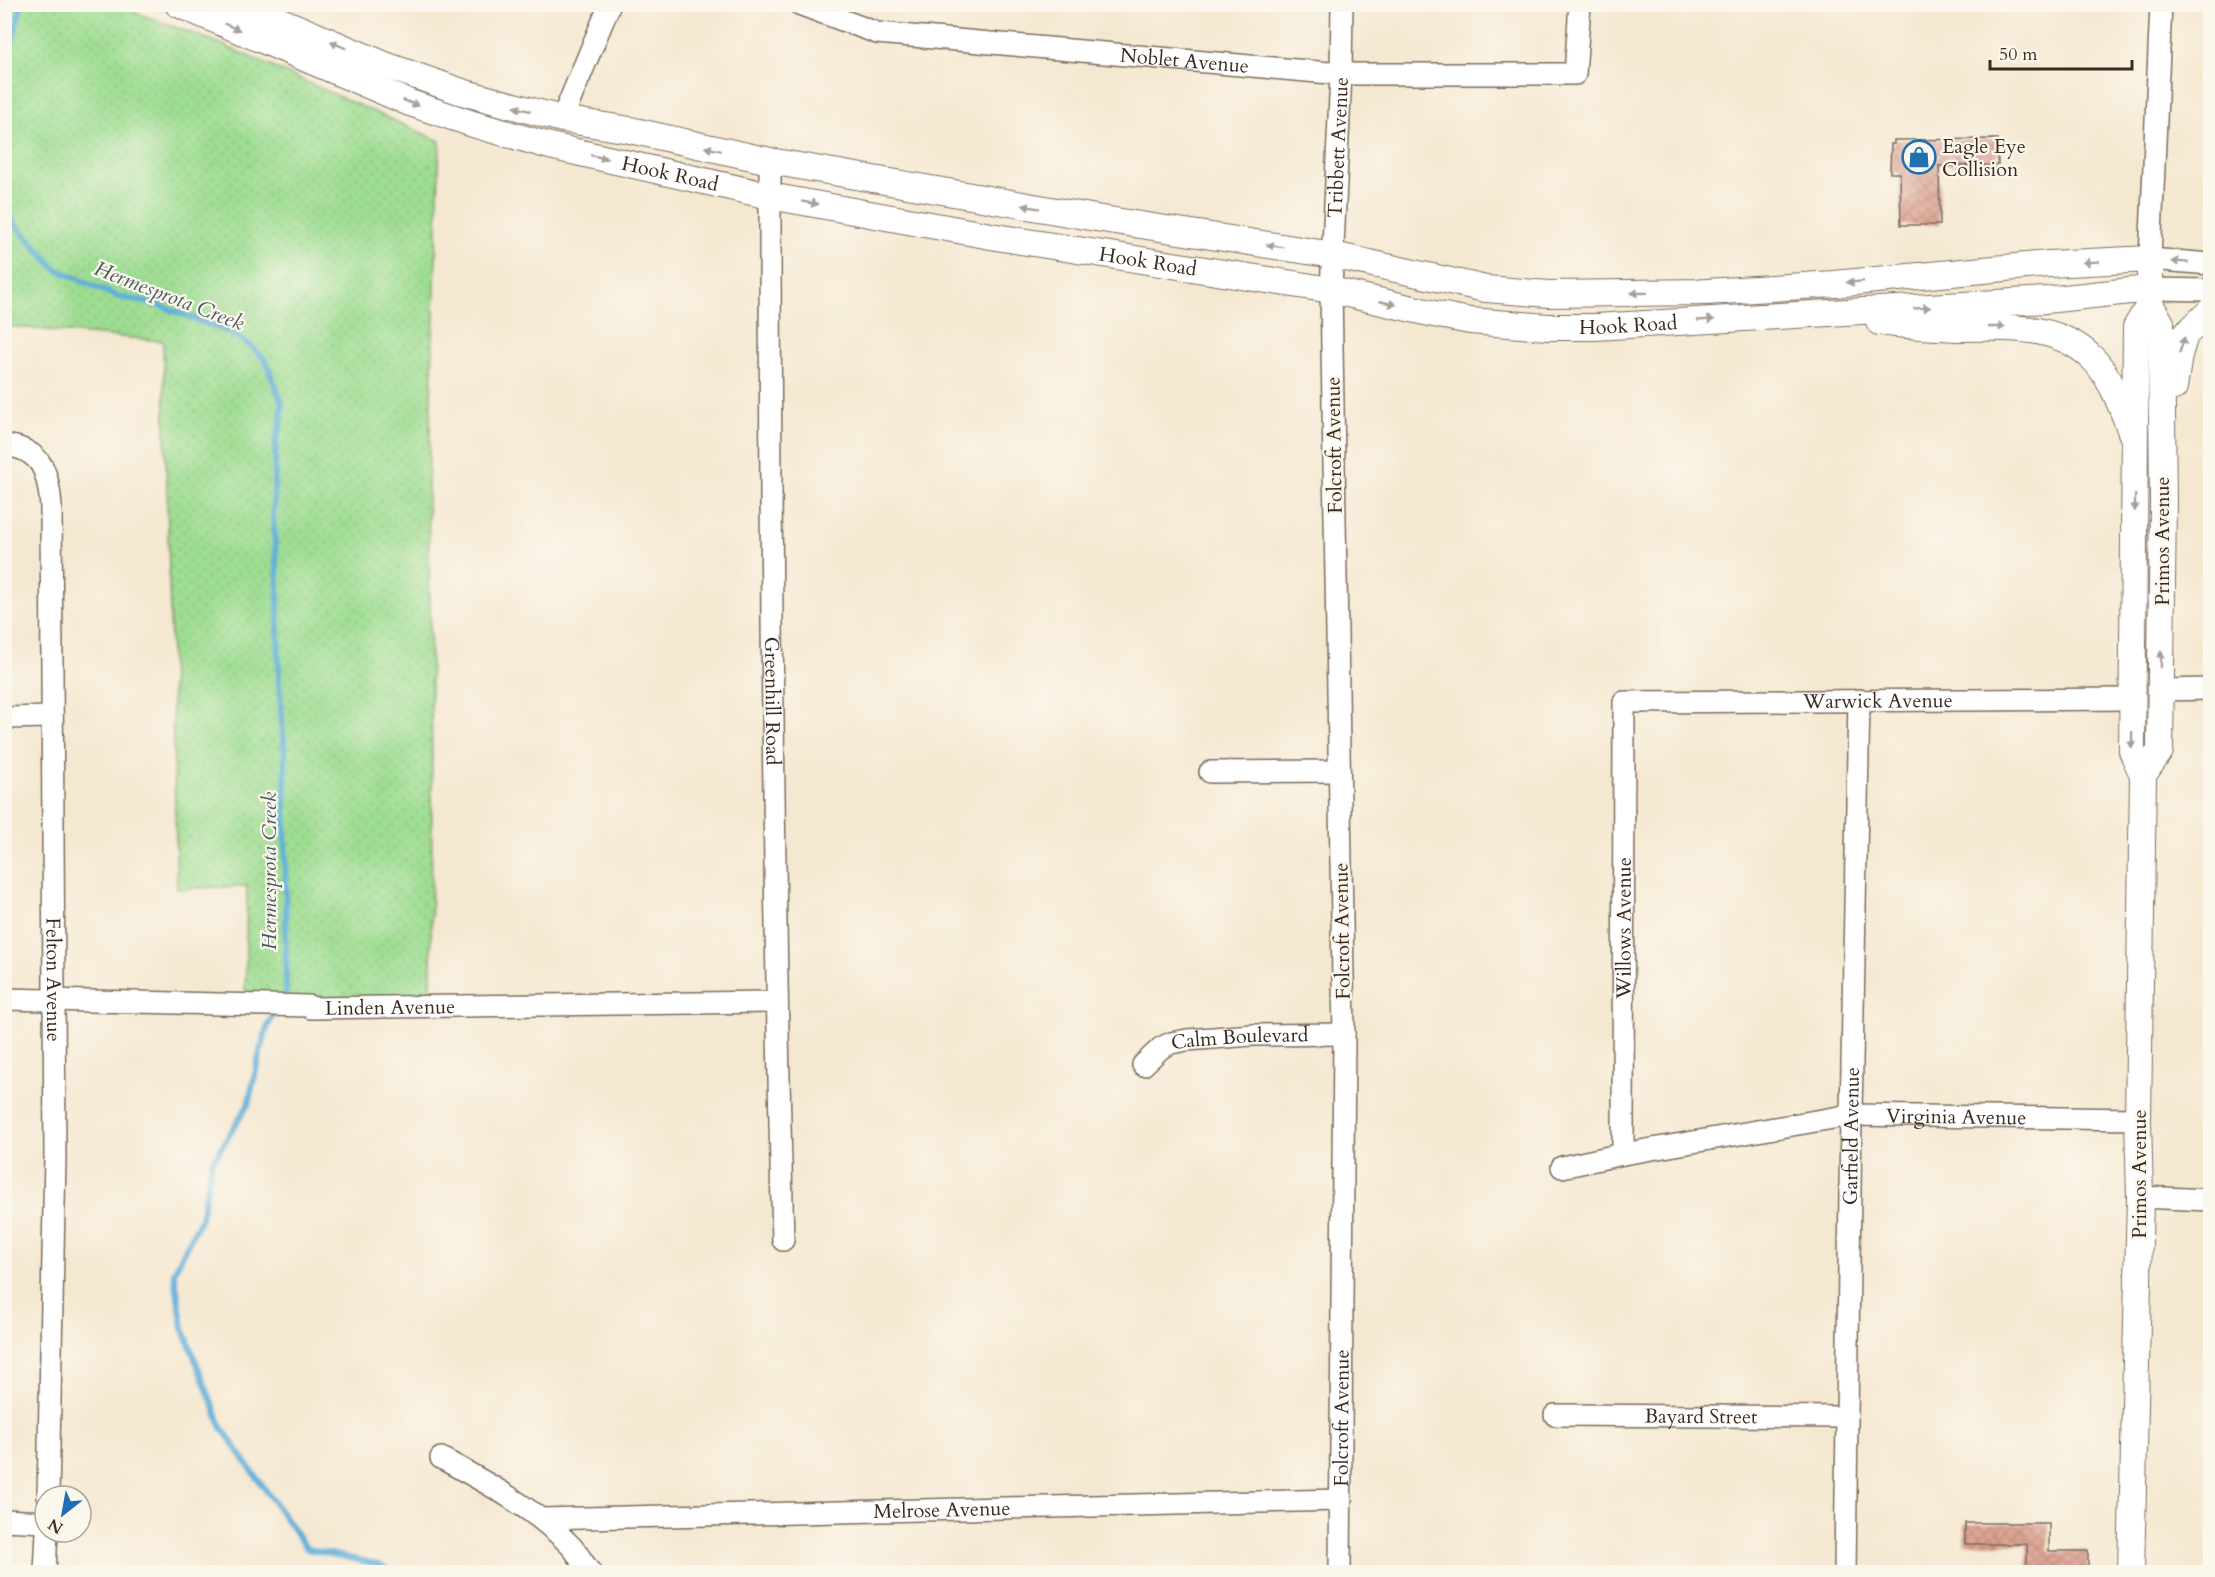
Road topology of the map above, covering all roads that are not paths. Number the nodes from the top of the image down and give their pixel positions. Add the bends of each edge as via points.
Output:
1 (178, 4) edge
2 (241, 4) edge
3 (610, 4) edge
4 (799, 4) edge
5 (1342, 4) edge
6 (1580, 4) edge
7 (2161, 4) edge
8 (1341, 74) junction
9 (562, 119) junction
10 (770, 161) junction
11 (770, 196) junction
12 (1333, 255) junction
13 (2150, 259) junction
14 (2211, 264) edge
15 (1331, 290) junction
16 (2211, 290) edge
17 (2149, 296) junction
18 (2211, 311) edge
19 (1834, 313) junction
20 (2163, 443) junction
21 (2136, 444) junction
22 (4, 445) edge
23 (2211, 689) edge
24 (2161, 690) junction
25 (2133, 699) junction
26 (1859, 700) junction
27 (1624, 702) joint
28 (52, 717) junction
29 (4, 718) edge
30 (1338, 771) junction
31 (1210, 772) dead end
32 (2143, 775) junction
33 (4, 999) edge
34 (52, 999) junction
35 (776, 1002) junction
36 (1344, 1034) junction
37 (1143, 1065) dead end
38 (1851, 1116) junction
39 (2138, 1119) junction
40 (1623, 1154) junction
41 (1562, 1167) dead end
42 (2140, 1197) junction
43 (2211, 1200) edge
44 (783, 1240) dead end
45 (1555, 1415) dead end
46 (1847, 1417) junction
47 (441, 1458) dead end
48 (48, 1484) edge
49 (1341, 1500) junction
50 (542, 1519) junction
51 (4, 1520) edge
52 (33, 1521) edge
53 (46, 1544) edge
54 (45, 1572) edge
55 (590, 1572) edge
56 (1340, 1572) edge
57 (1845, 1572) edge
58 (2131, 1572) edge

1 -> 11 main road, Hook Road via 410,103 476,125
9 -> 2 main road, Hook Road via 512,107 385,65
3 - 9 street
4 - 8 street, Noblet Avenue via 877,33
5 - 8 street, Tribbett Avenue
6 - 8 street, Noblet Avenue via 1575,74
7 - 13 street, Primos Avenue
8 - 12 street, Tribbett Avenue
10 -> 9 main road, Hook Road
10 - 11 street, Greenhill Road
12 -> 10 main road, Hook Road
11 -> 15 main road, Hook Road via 1002,238
11 - 35 street, Greenhill Road
13 -> 12 main road, Hook Road via 1706,292 1550,294 1477,287
12 - 15 street, Tribbett Avenue
14 -> 13 street
13 - 17 main road, Primos Avenue
15 -> 19 main road, Hook Road via 1470,321 1548,327
15 - 30 street, Folcroft Avenue
16 - 17 street
19 -> 17 main road, Hook Road
17 - 20 main road, Primos Avenue via 2161,323
17 - 21 main road, Primos Avenue via 2136,327
20 -> 18 main road via 2185,335
19 -> 21 main road via 1921,327 2016,327 2052,334 2084,351 2097,363 2111,384
24 -> 20 main road, Primos Avenue
21 -> 25 main road, Primos Avenue
22 - 28 street, Felton Avenue via 28,451 41,463 48,481
23 - 24 street
24 - 32 main road, Primos Avenue via 2160,751
25 - 26 street, Warwick Avenue
25 -> 32 main road, Primos Avenue via 2132,751
26 - 27 street, Warwick Avenue
26 - 38 street, Garfield Avenue
27 - 40 street, Willows Avenue
28 - 29 street
28 - 34 street, Felton Avenue
30 - 31 street
30 - 36 street, Folcroft Avenue
32 - 39 main road, Primos Avenue
33 - 34 street, Linden Avenue
34 - 35 street, Linden Avenue via 311,1008
34 - 48 street, Felton Avenue via 55,1158
35 - 44 street, Greenhill Road
36 - 37 street, Calm Boulevard via 1187,1040 1161,1048
36 - 49 street, Folcroft Avenue
38 - 39 street, Virginia Avenue
38 - 40 street, Virginia Avenue
38 - 46 street, Garfield Avenue
39 - 42 main road, Primos Avenue
40 - 41 street, Virginia Avenue
42 - 43 street
42 - 58 main road, Primos Avenue
45 - 46 street, Bayard Street
46 - 57 street, Garfield Avenue
47 - 50 street
49 - 50 street, Melrose Avenue
49 - 56 street, Folcroft Avenue
50 - 55 street via 573,1548
51 - 52 street
53 - 54 street

